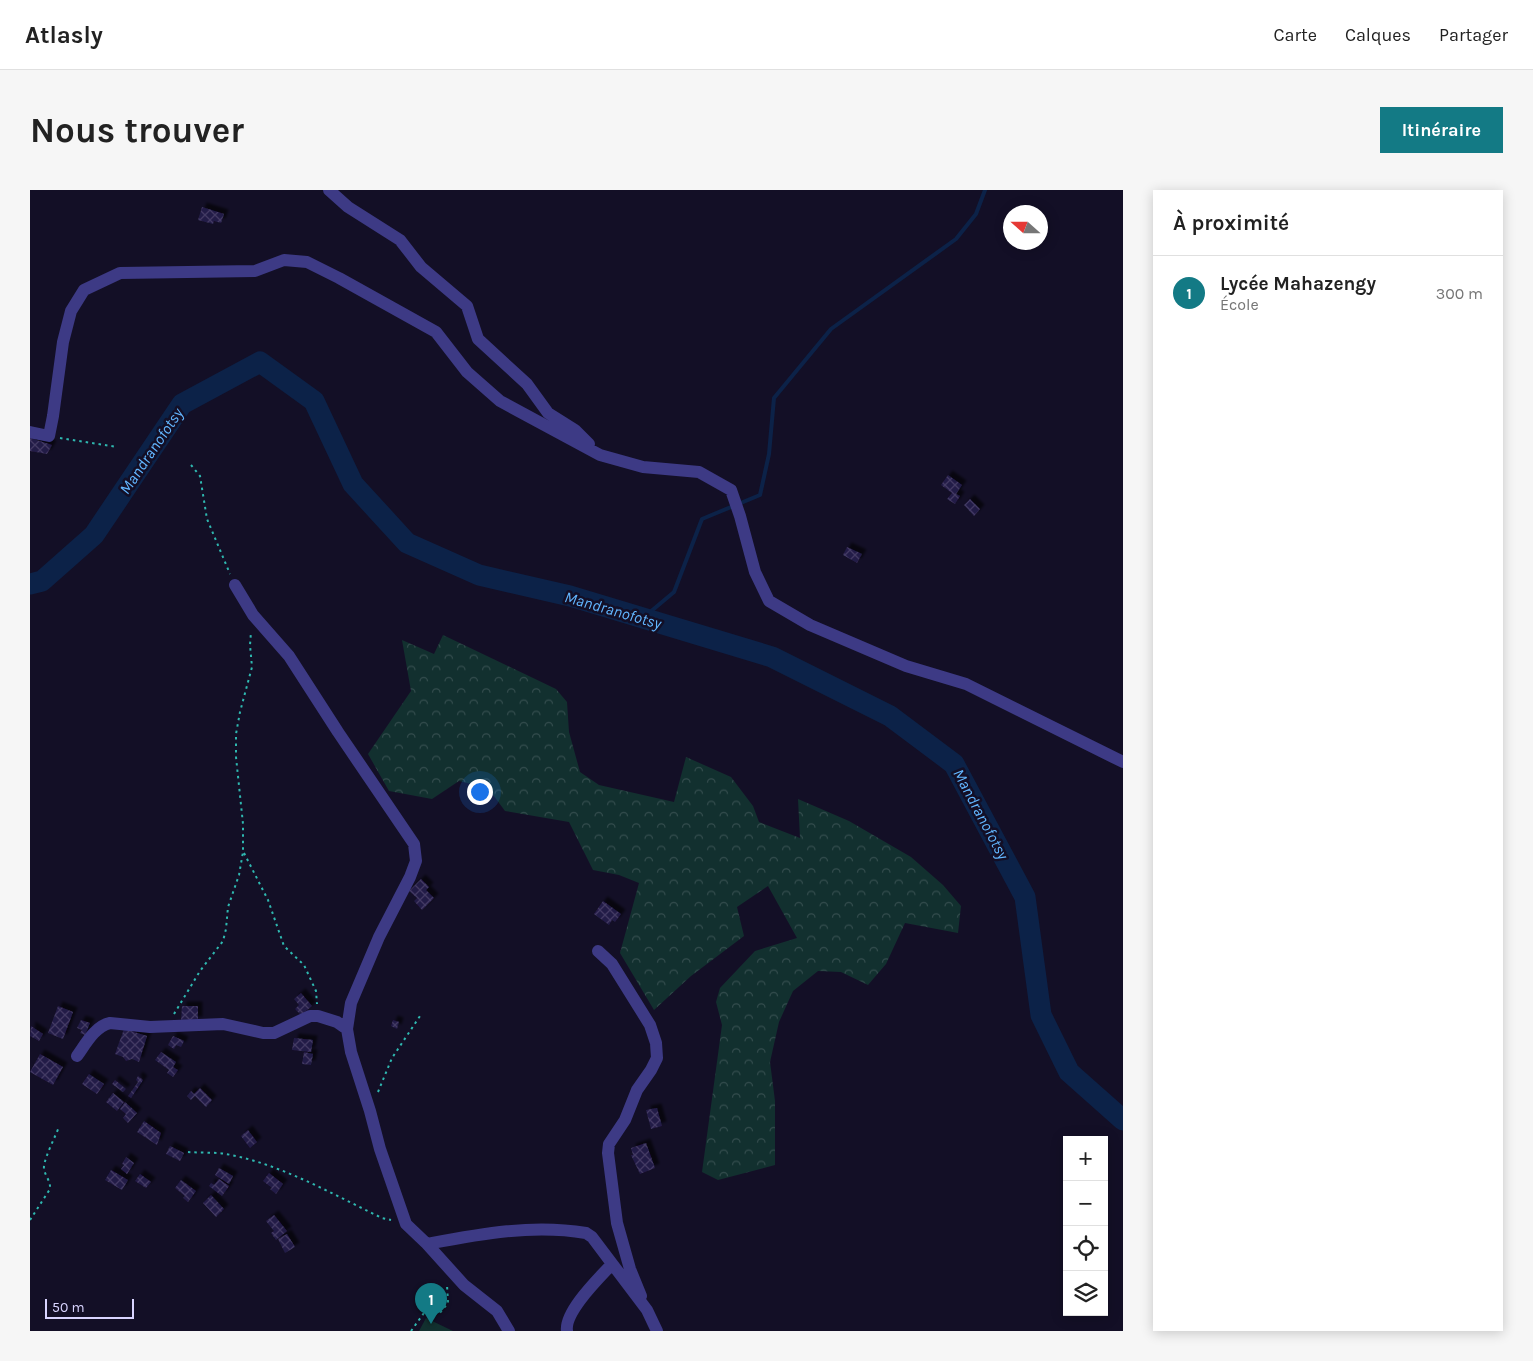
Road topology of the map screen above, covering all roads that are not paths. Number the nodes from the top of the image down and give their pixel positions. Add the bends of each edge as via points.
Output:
1 (329, 190) edge
2 (30, 432) edge
3 (600, 455) junction
4 (235, 585) road end
5 (1123, 762) edge
6 (598, 951) dead end
7 (347, 1029) junction
8 (77, 1056) dead end
9 (426, 1244) junction
10 (612, 1264) junction
11 (647, 1310) junction
12 (509, 1331) edge
13 (567, 1331) edge
14 (657, 1331) edge

1 - 3 street via 348,207 400,240 421,267 467,306 478,339 527,384 548,413 575,430
2 - 3 street via 49,436 63,342 71,311 84,290 120,272 255,270 284,260 307,262 436,332 467,372 500,401
3 - 5 street via 643,467 699,472 731,490 755,572 769,602 810,625 897,662 966,684
4 - 7 street via 253,615 289,656 414,844 416,861 372,954 352,1003
6 - 11 street via 612,964 650,1025 656,1043 657,1058 637,1090 626,1120 609,1144 608,1154 617,1223 630,1269
7 - 8 street via 318,1016 300,1019 274,1032 254,1032 223,1024 168,1027 104,1024
7 - 9 street via 380,1150 406,1224
9 - 10 street via 532,1228 570,1230 592,1237
9 - 12 street via 464,1285 497,1311
10 - 11 street
10 - 13 street via 574,1308 566,1324
11 - 14 street

